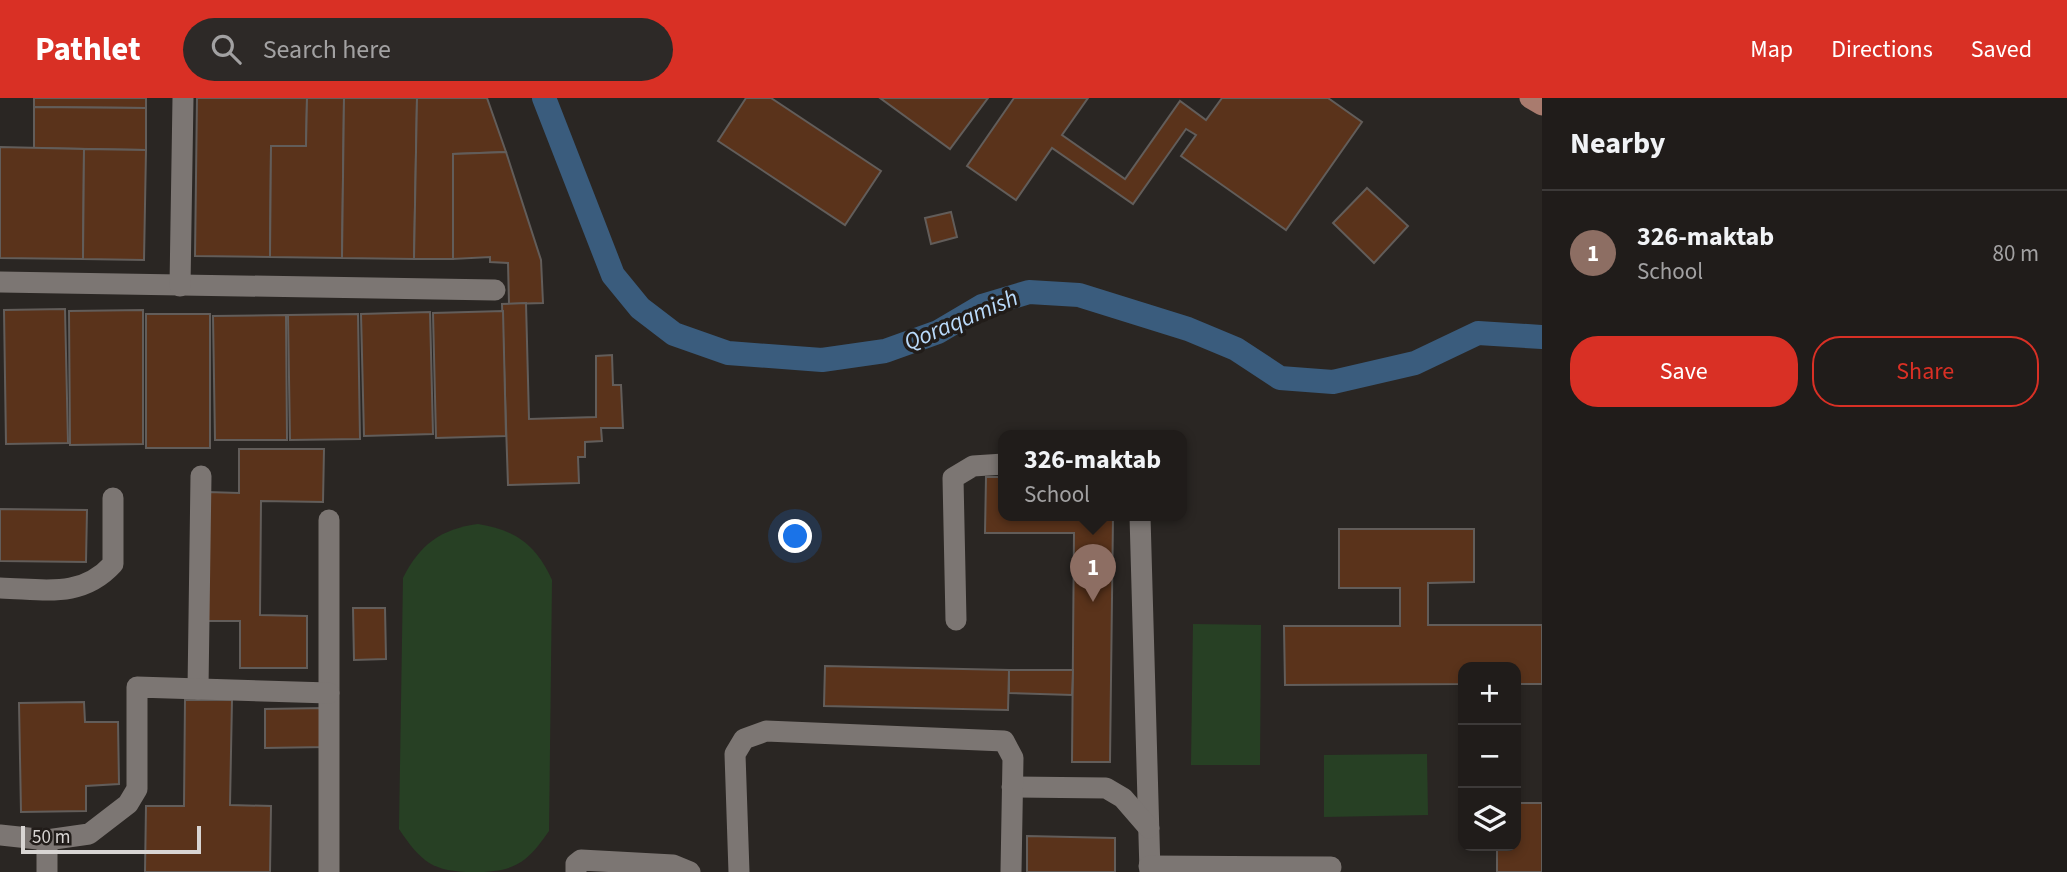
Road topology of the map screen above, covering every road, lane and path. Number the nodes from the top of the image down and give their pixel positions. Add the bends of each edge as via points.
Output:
1 (183, 98) edge
2 (1530, 98) edge
3 (1542, 105) edge
4 (0, 282) edge
5 (180, 286) junction
6 (495, 290) dead end
7 (998, 464) edge
8 (201, 476) dead end
9 (113, 498) dead end
10 (328, 520) dead end
11 (1140, 521) edge
12 (0, 589) edge
13 (956, 621) dead end
14 (198, 689) junction
15 (329, 693) junction
16 (1012, 787) junction
17 (1149, 828) junction
18 (0, 835) edge
19 (47, 841) junction
20 (1331, 867) dead end
21 (1150, 869) edge
22 (47, 872) edge
23 (329, 872) edge
24 (576, 872) edge
25 (690, 872) edge
26 (739, 872) edge
27 (1011, 872) edge

1 - 5 street
2 - 3 main road
4 - 5 street
5 - 6 street
7 - 13 street via 973,466 953,478
8 - 14 street
9 - 12 street via 113,564 99,579 76,589
10 - 15 street
11 - 17 street
14 - 15 street
14 - 19 street via 137,687 137,789 128,804 89,834
15 - 23 street
16 - 17 street via 1106,788 1123,798
16 - 26 street via 1009,747 992,738 755,733 737,746 734,754
16 - 27 street
17 - 21 street
18 - 19 street
19 - 22 street
20 - 21 street
24 - 25 street via 581,860 673,865

